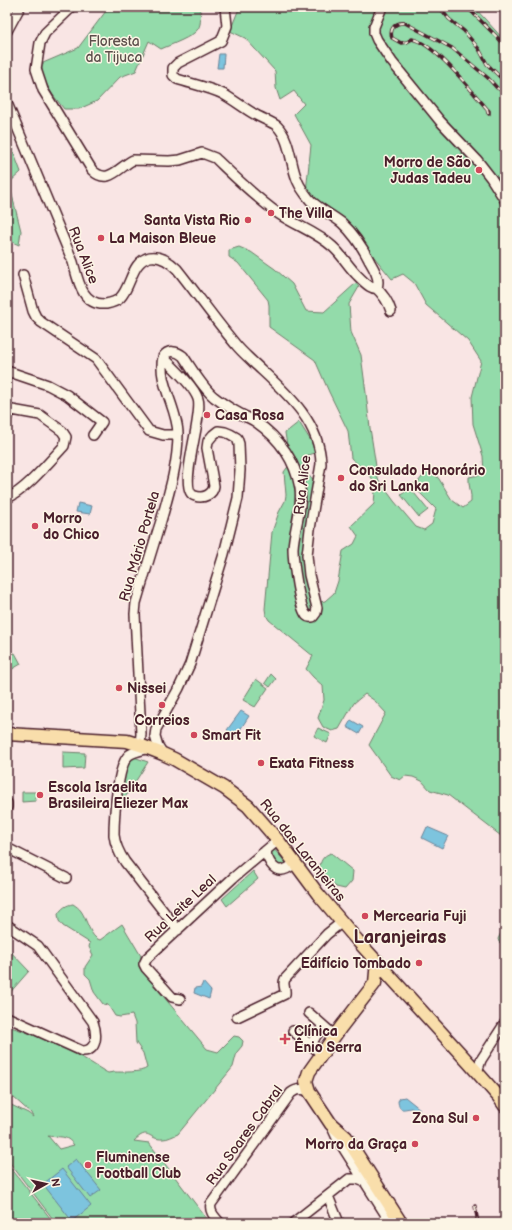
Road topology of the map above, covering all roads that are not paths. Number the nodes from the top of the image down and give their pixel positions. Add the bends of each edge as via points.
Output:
1 (20, 7) edge
2 (72, 7) edge
3 (225, 7) edge
4 (382, 7) edge
5 (7, 31) edge
6 (7, 103) edge
7 (505, 200) edge
8 (23, 275) dead end
9 (375, 287) junction
10 (391, 311) dead end
11 (163, 357) junction
12 (7, 371) edge
13 (183, 379) junction
14 (166, 384) junction
15 (7, 417) edge
16 (93, 435) dead end
17 (178, 435) junction
18 (7, 498) edge
19 (141, 724) junction
20 (156, 729) junction
21 (7, 734) edge
22 (145, 746) junction
23 (164, 754) junction
24 (7, 803) edge
25 (7, 807) edge
26 (278, 840) junction
27 (7, 848) edge
28 (265, 851) junction
29 (295, 863) junction
30 (66, 878) dead end
31 (342, 922) junction
32 (7, 925) edge
33 (178, 930) junction
34 (377, 961) junction
35 (392, 977) junction
36 (375, 983) junction
37 (180, 999) dead end
38 (309, 1013) dead end
39 (237, 1017) dead end
40 (7, 1018) edge
41 (505, 1023) edge
42 (293, 1031) dead end
43 (330, 1032) junction
44 (318, 1051) junction
45 (476, 1065) junction
46 (309, 1091) junction
47 (505, 1105) edge
48 (367, 1179) junction
49 (328, 1196) junction
50 (220, 1223) edge
51 (293, 1223) edge
52 (339, 1223) edge
53 (391, 1223) edge
54 (401, 1223) edge

1 - 5 street
2 - 9 street via 45,33 40,43 36,69 43,90 97,176 110,175 133,160 169,162 202,154 216,158 279,214 330,244 369,287
3 - 9 street via 227,26 222,40 178,63 173,68 173,75 177,79 224,95 276,125 286,141 303,191 354,235 368,256 378,280
4 - 7 street via 374,27 377,40 440,121 486,172
6 - 11 street, Rua Alice via 73,262 82,291 88,299 100,304 112,303 120,298 136,266 142,260 154,256 162,258 177,268 238,347 291,398 305,416 315,433 321,453 307,555 317,608 313,617 307,616 302,608 297,584 293,548 300,489 287,452 255,421 213,396 178,352 168,352
8 - 17 street via 33,311 41,322 96,360 149,431 163,436
9 - 10 street via 389,303
11 - 13 street
11 - 14 street, Rua Mário Portela via 162,367
12 - 16 street via 48,385 67,395 102,422
13 - 14 street via 172,378
13 - 20 street via 195,393 200,409 188,473 191,493 198,497 210,494 213,490 207,448 208,441 218,431 237,438 240,450 238,498 224,554 190,664
14 - 17 street, Rua Mário Portela
15 - 18 street via 12,410 40,415 66,437 64,446 22,489
17 - 19 street, Rua Mário Portela via 171,484 136,603
19 - 20 street via 145,731
19 - 22 street, Rua Mário Portela
20 - 23 street via 156,741
21 - 22 main road, Rua das Laranjeiras via 127,741
22 - 23 main road, Rua das Laranjeiras
22 - 33 street via 129,755 122,766 114,839 125,862
23 - 26 main road, Rua das Laranjeiras via 224,788 243,802
24 - 25 street
26 - 28 street, Rua Leite Leal
26 - 29 main road, Rua das Laranjeiras
27 - 30 street
28 - 29 street via 270,863 280,871 286,871
28 - 33 street, Rua Leite Leal
29 - 31 main road, Rua das Laranjeiras
31 - 34 main road, Rua das Laranjeiras
31 - 39 street via 327,934 285,979 285,994
32 - 40 street via 38,946 93,1022 96,1039 90,1050 82,1051
33 - 37 street, Rua Leite Leal via 147,958 144,964 172,997
34 - 35 main road, Rua das Laranjeiras
34 - 36 main road
35 - 36 main road via 383,978
35 - 45 main road, Rua das Laranjeiras
36 - 43 main road
38 - 43 street
41 - 45 street
42 - 44 street
43 - 44 main road
44 - 46 main road via 307,1078
45 - 47 main road, Rua das Laranjeiras
46 - 48 main road via 331,1124 346,1137
46 - 50 street, Rua Soares Cabral via 298,1090 291,1093 211,1204 210,1209
48 - 49 street via 349,1179
48 - 53 street
48 - 54 main road
49 - 51 street
49 - 52 street

